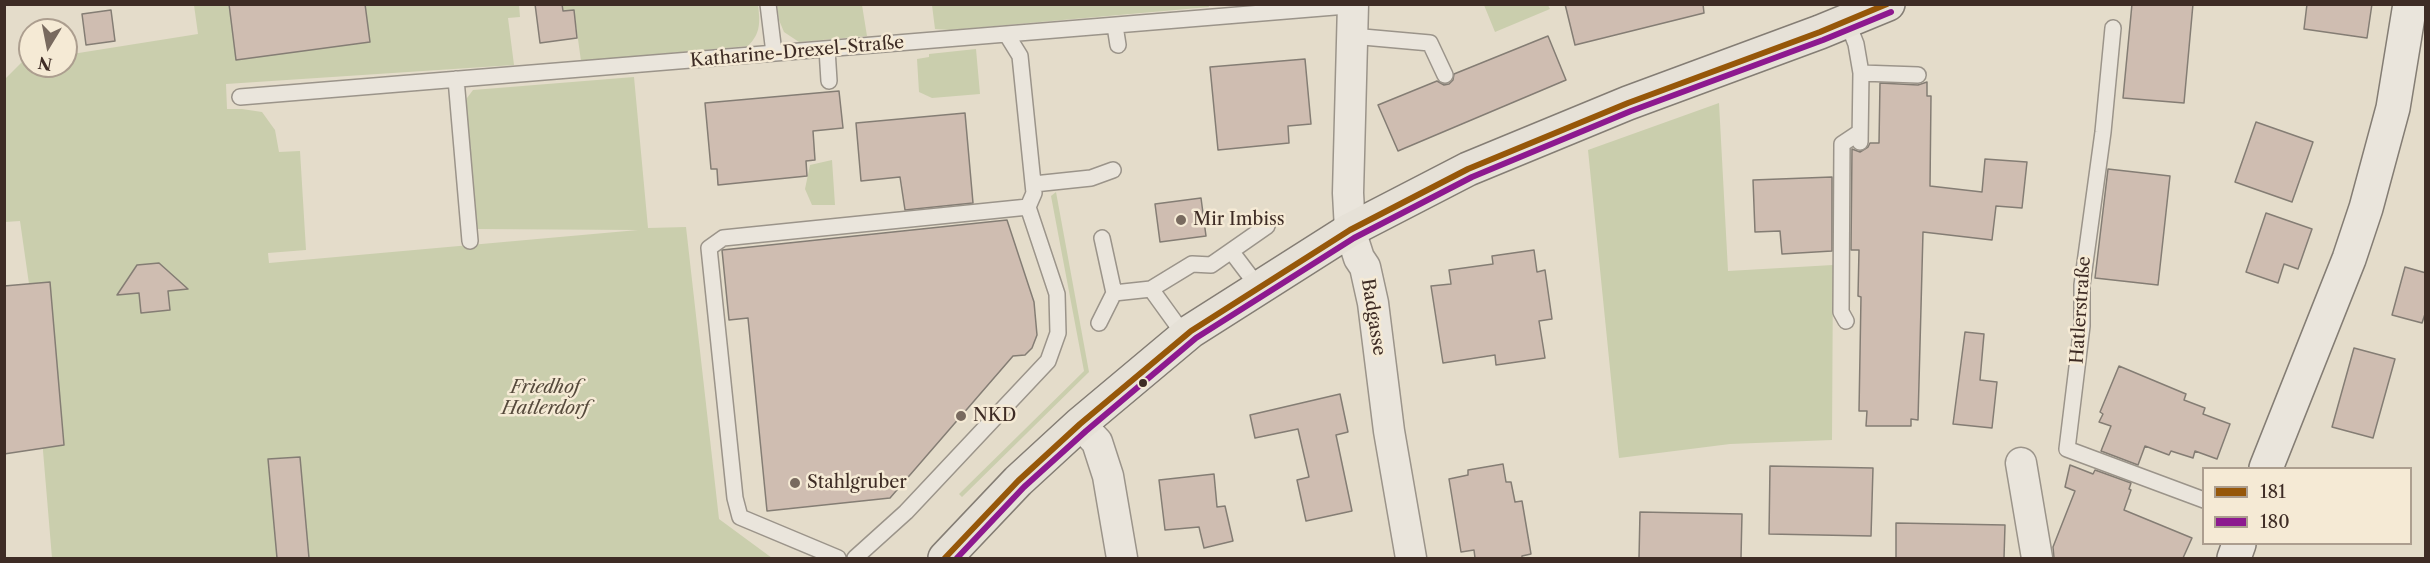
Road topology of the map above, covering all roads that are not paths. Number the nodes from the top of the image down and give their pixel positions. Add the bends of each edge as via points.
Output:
1 (768, 4) edge
2 (1888, 4) edge
3 (2410, 4) edge
4 (1355, 5) edge
5 (1251, 9) edge
6 (1232, 10) edge
7 (1848, 21) junction
8 (1115, 26) junction
9 (2113, 28) dead end
10 (1007, 35) junction
11 (1352, 36) junction
12 (1118, 45) dead end
13 (827, 50) junction
14 (774, 53) junction
15 (1861, 73) junction
16 (1445, 75) dead end
17 (1918, 75) dead end
18 (456, 79) junction
19 (829, 81) dead end
20 (240, 97) dead end
21 (1113, 171) dead end
22 (1034, 184) junction
23 (1028, 207) junction
24 (1267, 226) dead end
25 (1350, 230) junction
26 (1102, 238) dead end
27 (470, 241) dead end
28 (1231, 251) junction
29 (1259, 288) junction
30 (1151, 289) junction
31 (1114, 293) junction
32 (1846, 321) dead end
33 (1099, 323) dead end
34 (1185, 336) junction
35 (1080, 424) junction
36 (2020, 464) dead end
37 (2266, 467) edge
38 (2202, 499) edge
39 (838, 558) edge
40 (855, 558) edge
41 (945, 558) edge
42 (1122, 558) edge
43 (1411, 558) edge
44 (2037, 558) edge

1 - 14 lane
2 - 7 main road
3 - 37 street via 2393,108 2366,208
4 - 5 lane, Katharine-Drexel-Straße
4 - 11 street, Badgasse
5 - 6 lane, Katharine-Drexel-Straße
6 - 8 lane, Katharine-Drexel-Straße
7 - 15 lane
7 - 25 main road via 1468,169
8 - 10 lane, Katharine-Drexel-Straße
8 - 12 lane
9 - 38 lane, Hatlerstraße via 2067,449
10 - 13 lane, Katharine-Drexel-Straße
10 - 22 lane via 1020,56
11 - 16 lane via 1430,43
11 - 25 street, Badgasse
13 - 14 lane, Katharine-Drexel-Straße
13 - 19 lane
14 - 18 lane, Katharine-Drexel-Straße
15 - 17 lane
15 - 32 lane via 1860,137 1842,144 1841,312
18 - 20 lane, Katharine-Drexel-Straße
18 - 27 lane
21 - 22 lane via 1091,178
22 - 23 lane
23 - 39 lane via 723,238 709,248 740,517
23 - 40 lane via 1057,294 1058,333 1048,361 906,512
24 - 28 lane
25 - 29 main road
25 - 43 street, Badgasse via 1365,267 1372,303
26 - 31 lane
28 - 29 lane
28 - 30 lane via 1211,265 1192,264
29 - 34 main road
30 - 31 lane
30 - 34 lane
31 - 33 lane
34 - 35 main road
35 - 41 main road
35 - 42 street via 1097,442 1108,476
36 - 44 street

